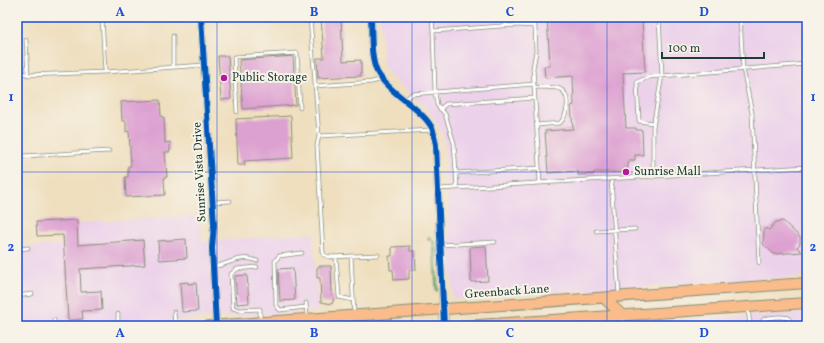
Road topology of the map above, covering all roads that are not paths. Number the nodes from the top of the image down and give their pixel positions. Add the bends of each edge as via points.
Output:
1 (102, 17) edge
2 (201, 17) edge
3 (310, 17) edge
4 (371, 17) edge
5 (432, 17) edge
6 (506, 17) edge
7 (535, 17) edge
8 (659, 17) edge
9 (740, 17) edge
10 (506, 26) junction
11 (534, 26) junction
12 (433, 30) junction
13 (173, 36) dead end
14 (26, 40) dead end
15 (807, 64) edge
16 (204, 65) junction
17 (174, 67) junction
18 (743, 69) junction
19 (17, 70) edge
20 (105, 72) junction
21 (28, 75) junction
22 (662, 75) junction
23 (382, 79) junction
24 (315, 86) junction
25 (534, 86) junction
26 (435, 92) junction
27 (535, 98) junction
28 (405, 101) junction
29 (300, 108) dead end
30 (440, 109) junction
31 (237, 112) dead end
32 (653, 123) junction
33 (537, 125) junction
34 (433, 130) junction
35 (319, 136) junction
36 (109, 150) dead end
37 (17, 151) edge
38 (23, 156) junction
39 (17, 160) edge
40 (807, 167) edge
41 (539, 168) junction
42 (754, 170) junction
43 (456, 173) junction
44 (653, 177) junction
45 (611, 179) junction
46 (540, 182) junction
47 (458, 187) junction
48 (438, 189) junction
49 (230, 201) dead end
50 (213, 202) junction
51 (635, 229) dead end
52 (614, 230) junction
53 (596, 231) dead end
54 (495, 242) dead end
55 (440, 245) junction
56 (28, 248) dead end
57 (17, 249) edge
58 (302, 253) dead end
59 (378, 255) dead end
60 (352, 256) junction
61 (336, 257) junction
62 (257, 261) dead end
63 (759, 263) dead end
64 (213, 267) junction
65 (257, 267) dead end
66 (807, 283) edge
67 (32, 294) dead end
68 (17, 296) edge
69 (640, 296) junction
70 (619, 297) junction
71 (604, 298) junction
72 (353, 300) junction
73 (306, 303) dead end
74 (807, 303) edge
75 (306, 307) junction
76 (748, 307) junction
77 (443, 310) junction
78 (174, 312) dead end
79 (118, 314) dead end
80 (622, 315) junction
81 (354, 316) junction
82 (307, 319) junction
83 (54, 320) dead end
84 (260, 323) junction
85 (537, 324) edge
86 (790, 324) dead end
87 (56, 326) edge
88 (118, 326) edge
89 (175, 326) edge
90 (214, 326) edge
91 (295, 326) edge
92 (444, 326) edge
93 (464, 326) edge
94 (623, 326) edge
95 (750, 326) edge
96 (760, 326) edge

1 - 20 lane
2 - 16 street, Sunrise Vista Drive
3 - 24 lane
4 - 23 street via 374,64
5 - 12 lane
6 - 10 lane
7 - 11 lane
8 - 22 lane
9 - 18 lane
10 - 11 lane
10 - 12 lane
11 - 25 lane
12 - 26 lane
13 - 17 lane
14 - 21 lane
15 - 18 lane
16 - 17 lane
16 - 50 street, Sunrise Vista Drive
17 - 20 lane
18 - 22 lane
18 - 42 lane via 752,113
19 - 21 lane
20 - 21 lane
22 - 32 lane
22 - 32 lane via 637,82 639,121
23 - 24 lane
23 - 28 street
24 - 35 lane
25 - 26 lane
25 - 27 lane
25 - 33 lane via 562,90 565,94 567,112 560,123
26 - 28 lane via 412,94
26 - 30 lane
27 - 30 lane via 446,104
27 - 33 lane
28 - 34 street
29 - 31 lane via 297,53 234,57
30 - 43 lane via 445,114 454,144
32 - 44 lane
33 - 41 lane
34 - 35 lane
34 - 48 street
35 - 61 lane via 317,145 322,252 326,256
36 - 38 lane
37 - 38 lane
38 - 39 lane
40 - 42 lane
41 - 43 lane
41 - 46 lane
42 - 44 lane
42 - 63 lane
43 - 47 lane
44 - 45 lane
45 - 46 lane
45 - 52 lane
46 - 47 lane
47 - 48 lane
48 - 55 street
49 - 50 lane
50 - 64 street, Sunrise Vista Drive
51 - 52 lane
52 - 53 lane
52 - 70 lane
54 - 55 lane
55 - 77 street
56 - 57 lane
58 - 75 lane via 279,256 275,261 276,305 280,310
59 - 60 lane
60 - 61 lane
60 - 72 lane
61 - 72 lane via 339,297
62 - 64 lane via 239,258
64 - 90 street, Sunrise Vista Drive
65 - 84 lane via 237,269 231,273 233,308 260,309
66 - 69 main road, Greenback Lane
67 - 68 lane
69 - 70 main road, Greenback Lane
69 - 80 main road
70 - 71 main road, Greenback Lane
71 - 77 main road, Greenback Lane
71 - 80 main road
72 - 81 lane
73 - 75 lane
74 - 76 main road
75 - 82 lane
76 - 80 main road
76 - 95 lane
77 - 81 main road, Greenback Lane
77 - 92 street
78 - 89 lane
79 - 88 lane
80 - 85 main road
80 - 94 lane
81 - 82 main road, Greenback Lane
82 - 84 main road, Greenback Lane
82 - 91 main road
83 - 87 lane
84 - 90 main road, Greenback Lane
85 - 93 main road
86 - 96 lane via 789,318 786,317 768,318 764,319

